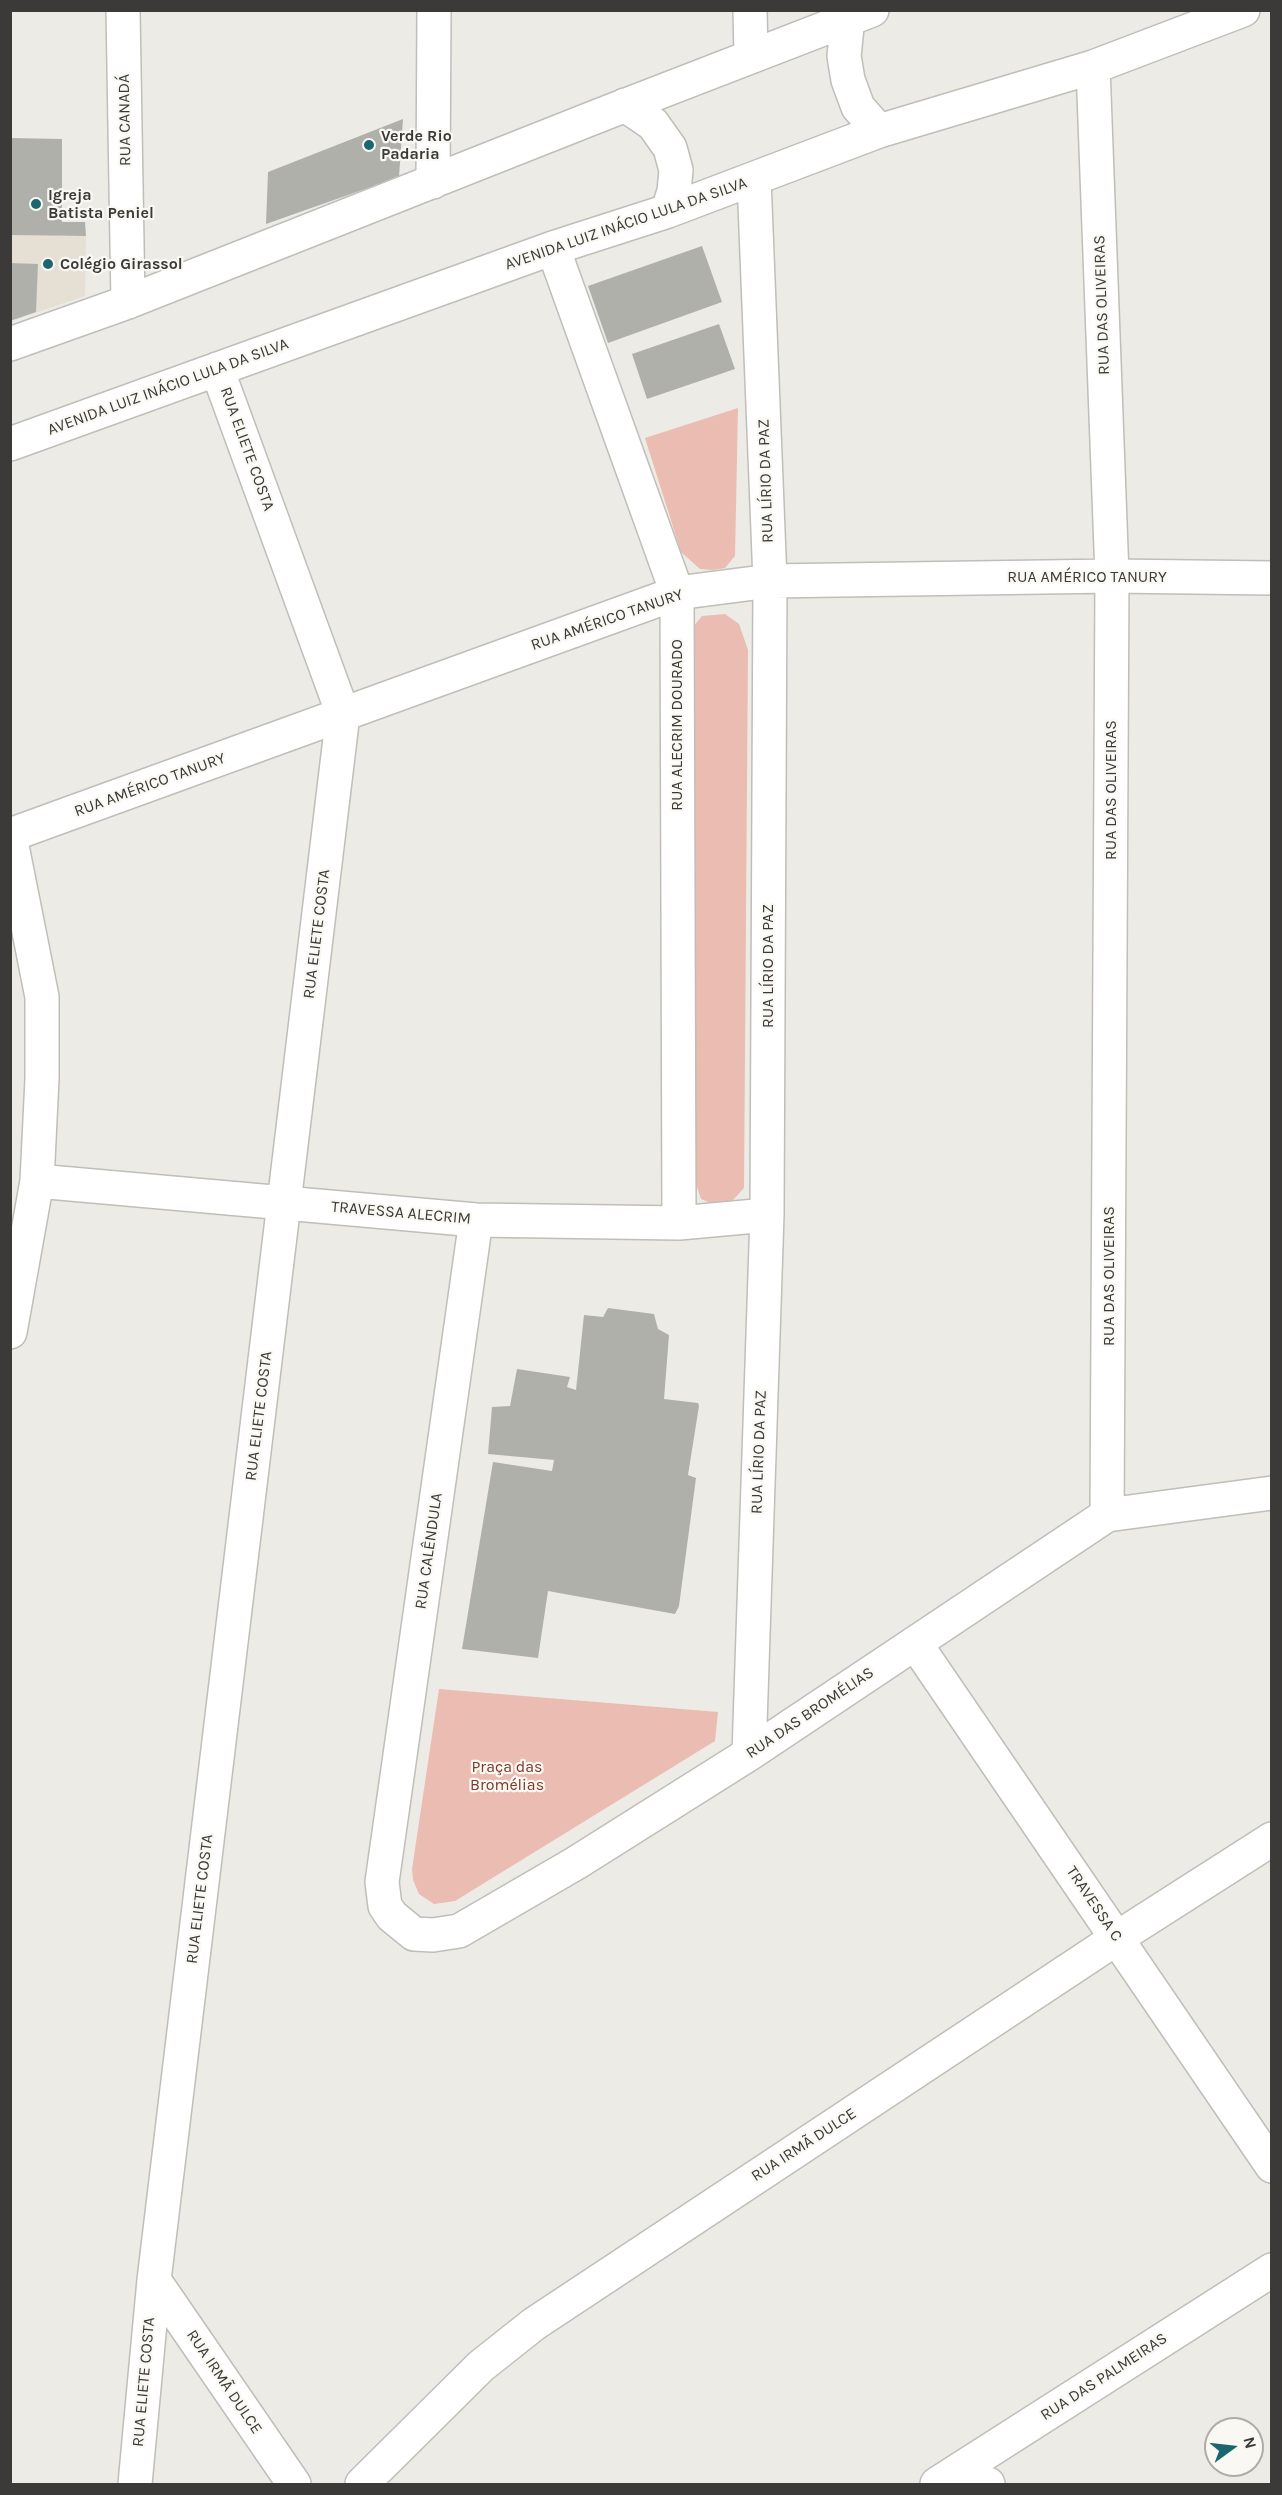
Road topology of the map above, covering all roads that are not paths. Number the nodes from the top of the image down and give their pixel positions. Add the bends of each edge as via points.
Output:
1 (123, 10) edge
2 (434, 10) edge
3 (750, 10) edge
4 (1243, 10) edge
5 (860, 14) edge
6 (751, 57) junction
7 (1093, 67) junction
8 (625, 105) junction
9 (879, 131) junction
10 (754, 179) junction
11 (433, 182) junction
12 (668, 211) junction
13 (553, 248) junction
14 (128, 302) junction
15 (10, 344) edge
16 (217, 369) junction
17 (10, 444) edge
18 (1112, 576) junction
19 (1272, 578) edge
20 (770, 581) junction
21 (677, 593) junction
22 (343, 714) junction
23 (10, 836) edge
24 (36, 1181) junction
25 (284, 1203) junction
26 (767, 1215) junction
27 (476, 1220) junction
28 (680, 1223) junction
29 (10, 1332) edge
30 (1272, 1493) edge
31 (1107, 1515) junction
32 (915, 1643) junction
33 (749, 1754) junction
34 (1272, 1839) edge
35 (382, 1882) joint
36 (1117, 1938) junction
37 (1272, 2166) edge
38 (1272, 2270) edge
39 (154, 2280) junction
40 (944, 2480) edge
41 (135, 2484) edge
42 (294, 2484) edge
43 (362, 2484) edge
44 (988, 2484) edge

1 - 14 street, RUA CANADÁ
2 - 11 street
3 - 6 street
4 - 7 street, AVENIDA LUIZ INÁCIO LULA DA SILVA
5 - 6 street
5 - 9 street via 844,56 858,107
6 - 8 street
7 - 9 street, AVENIDA LUIZ INÁCIO LULA DA SILVA
7 - 18 street, RUA DAS OLIVEIRAS
8 - 11 street
8 - 12 street via 653,124 670,148 676,170
9 - 10 street, AVENIDA LUIZ INÁCIO LULA DA SILVA
10 - 12 street, AVENIDA LUIZ INÁCIO LULA DA SILVA
10 - 20 street, RUA LÍRIO DA PAZ
11 - 14 street
12 - 13 street, AVENIDA LUIZ INÁCIO LULA DA SILVA
13 - 16 street, AVENIDA LUIZ INÁCIO LULA DA SILVA
13 - 21 street, RUA ALECRIM DOURADO
14 - 15 street
16 - 17 street, AVENIDA LUIZ INÁCIO LULA DA SILVA
16 - 22 street, RUA ELIETE COSTA
18 - 19 street, RUA AMÉRICO TANURY
18 - 20 street, RUA AMÉRICO TANURY
18 - 31 street, RUA DAS OLIVEIRAS
20 - 21 street, RUA AMÉRICO TANURY
20 - 26 street, RUA LÍRIO DA PAZ
21 - 22 street, RUA AMÉRICO TANURY
21 - 28 street, RUA ALECRIM DOURADO
22 - 23 street, RUA AMÉRICO TANURY
22 - 25 street, RUA ELIETE COSTA
23 - 24 street via 42,997
24 - 25 street, TRAVESSA ALECRIM
24 - 29 street
25 - 27 street, TRAVESSA ALECRIM
25 - 39 street, RUA ELIETE COSTA
26 - 28 street, TRAVESSA ALECRIM
26 - 33 street, RUA LÍRIO DA PAZ
27 - 28 street, TRAVESSA ALECRIM
27 - 35 street, RUA CALÊNDULA
30 - 31 street, RUA DAS BROMÉLIAS
31 - 32 street, RUA DAS BROMÉLIAS
32 - 33 street, RUA DAS BROMÉLIAS
32 - 36 street, TRAVESSA C
33 - 35 street, RUA DAS BROMÉLIAS via 459,1931 414,1934 385,1906
34 - 36 street, RUA IRMÃ DULCE
36 - 37 street, TRAVESSA C
36 - 43 street, RUA IRMÃ DULCE via 534,2324 481,2366
38 - 40 street, RUA DAS PALMEIRAS
39 - 41 street, RUA ELIETE COSTA
39 - 42 street, RUA IRMÃ DULCE
40 - 44 street

